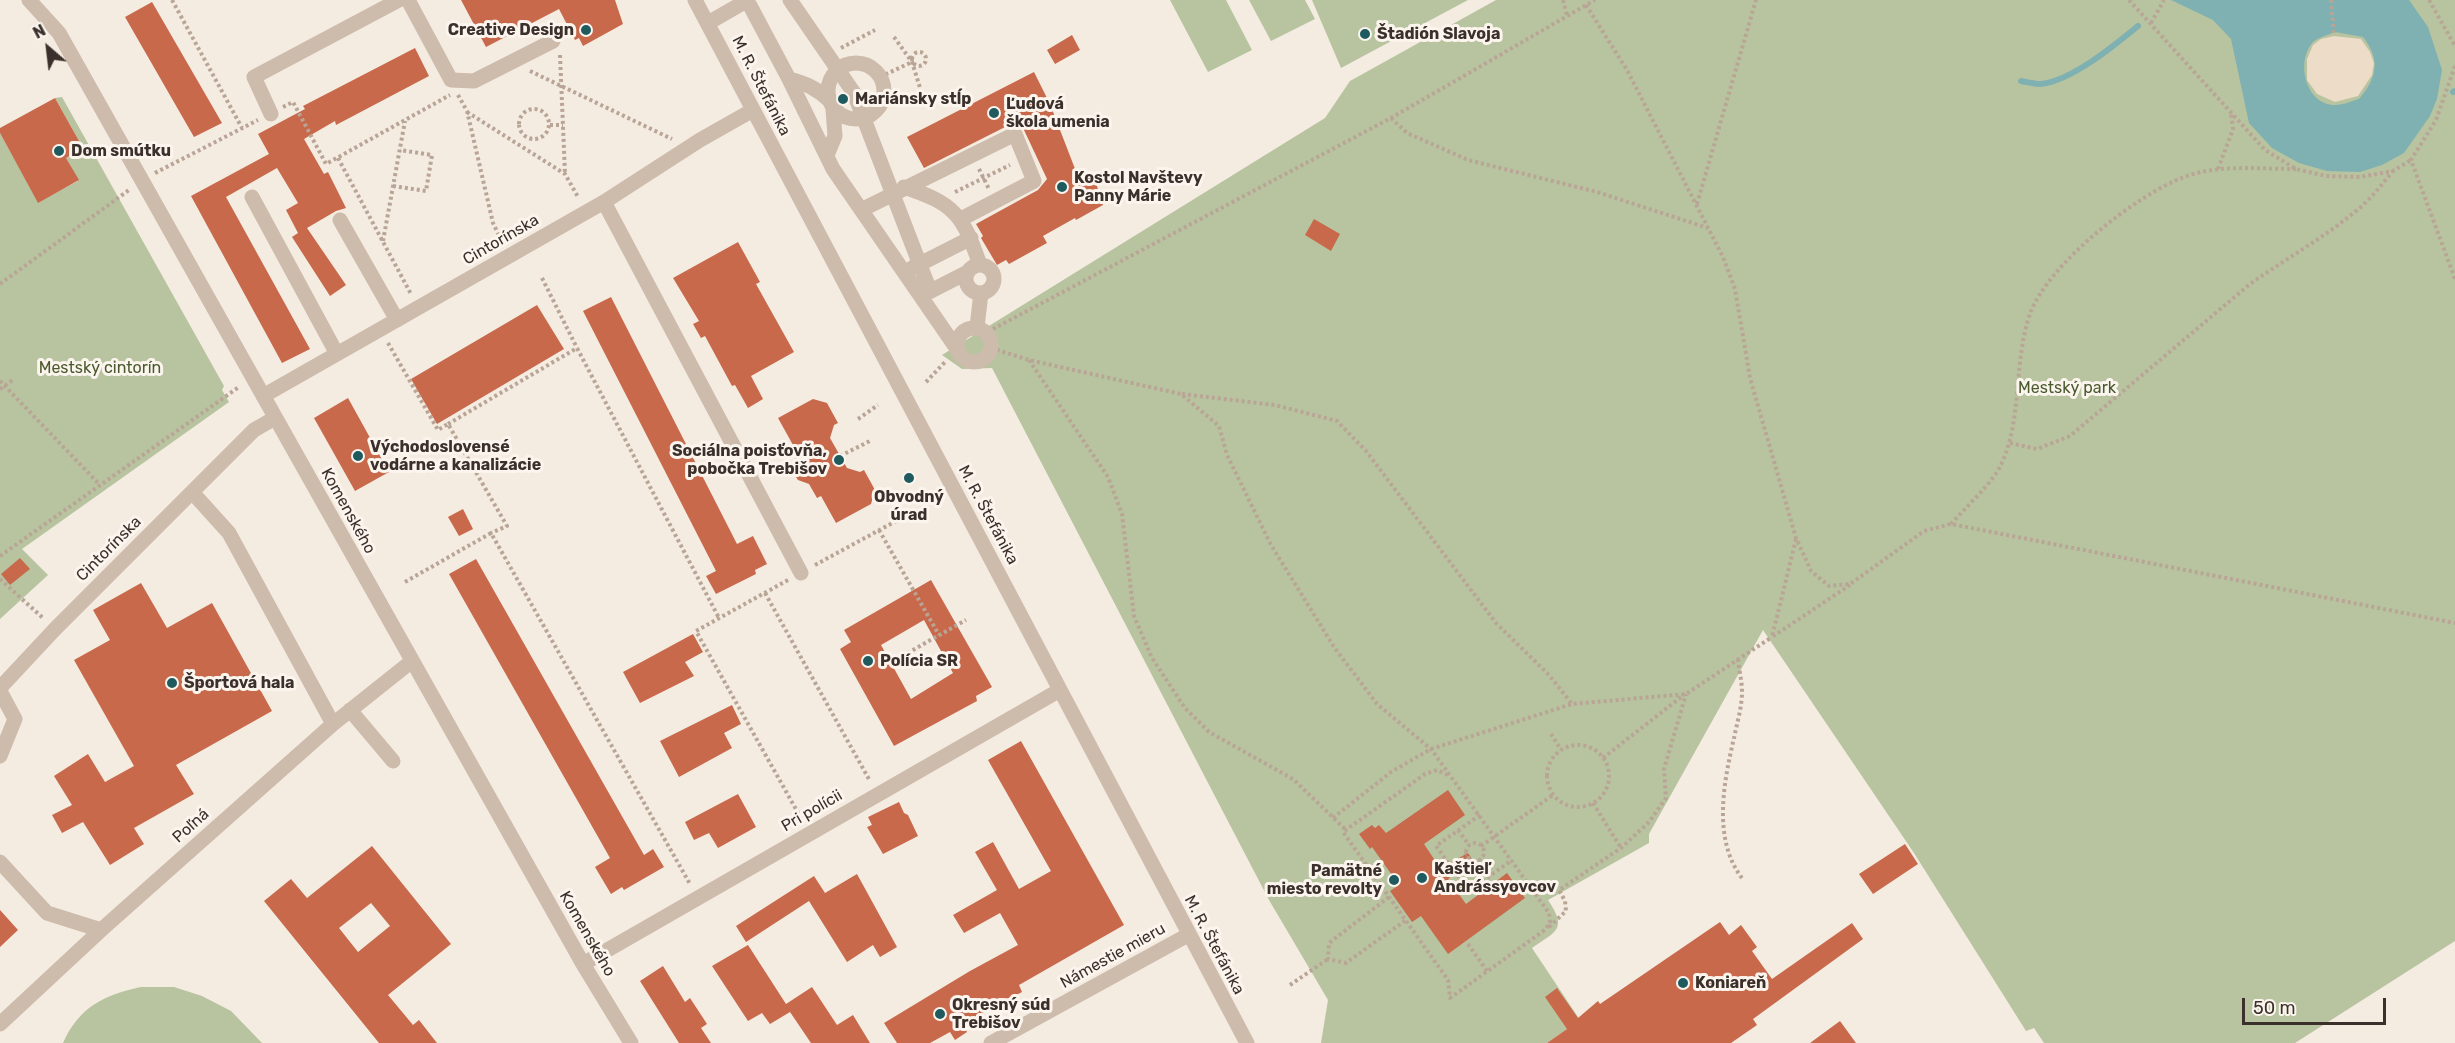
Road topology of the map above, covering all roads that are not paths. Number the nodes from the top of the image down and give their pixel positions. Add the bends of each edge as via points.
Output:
1 (29, 0) edge
2 (399, 0) edge
3 (408, 0) edge
4 (747, 0) edge
5 (790, 0) edge
6 (697, 1) edge
7 (708, 23) junction
8 (554, 41) road end
9 (837, 70) junction
10 (789, 79) junction
11 (831, 105) junction
12 (753, 110) junction
13 (271, 114) road end
14 (865, 117) junction
15 (827, 155) junction
16 (898, 190) junction
17 (252, 197) dead end
18 (604, 202) junction
19 (861, 210) junction
20 (961, 219) junction
21 (340, 220) dead end
22 (976, 254) junction
23 (920, 264) junction
24 (905, 272) junction
25 (926, 293) junction
26 (981, 293) junction
27 (397, 320) junction
28 (982, 330) junction
29 (957, 349) junction
30 (337, 354) junction
31 (263, 396) junction
32 (275, 418) junction
33 (192, 492) junction
34 (801, 573) dead end
35 (412, 661) junction
36 (0, 690) edge
37 (1060, 690) junction
38 (351, 710) junction
39 (333, 724) junction
40 (0, 756) edge
41 (393, 761) dead end
42 (0, 862) edge
43 (101, 930) junction
44 (1188, 935) junction
45 (583, 964) junction
46 (0, 1024) edge
47 (631, 1043) edge
48 (991, 1043) edge
49 (1247, 1043) edge

1 - 31 street, Komenského via 59,33
2 - 13 street via 254,77
3 - 8 street via 451,80 474,81
4 - 7 street
4 - 10 street
5 - 9 street
6 - 7 street, M. R. Štefánika
7 - 12 street, M. R. Štefánika
9 - 11 street via 829,81
9 - 14 street
9 - 14 street via 859,63 880,77 884,86 881,103
10 - 11 street via 819,91
10 - 15 street
11 - 14 street via 850,119
11 - 15 street via 835,136
12 - 18 street, Cintorínska
12 - 37 street, M. R. Štefánika
14 - 16 street
15 - 19 street
16 - 19 street
16 - 20 street via 938,201
16 - 20 street via 1015,134 1034,181
16 - 23 street
17 - 30 street
18 - 27 street, Cintorínska
18 - 34 street
19 - 24 street
20 - 22 street
21 - 27 street
22 - 23 street
22 - 25 street
22 - 26 street via 966,280 969,288
22 - 26 street via 994,276 990,290
23 - 24 street
23 - 25 street
24 - 25 street
25 - 29 street
26 - 28 street
27 - 30 street, Cintorínska
28 - 29 street via 972,327 962,333
28 - 29 street via 990,337 991,348 986,358 975,362 964,359
30 - 31 street, Cintorínska
31 - 32 street, Komenského
32 - 33 street, Cintorínska via 254,430
32 - 35 street, Komenského
33 - 36 street, Cintorínska
33 - 39 street via 229,533
35 - 38 street, Poľná
35 - 45 street, Komenského
36 - 40 street, Cintorínska via 15,719
37 - 44 street, M. R. Štefánika
37 - 45 street, Pri polícii
38 - 39 street, Poľná
38 - 41 street
39 - 43 street, Poľná
42 - 43 street via 47,913
43 - 46 street, Poľná
44 - 48 street, Námestie mieru
44 - 49 street, M. R. Štefánika
45 - 47 street, Komenského

